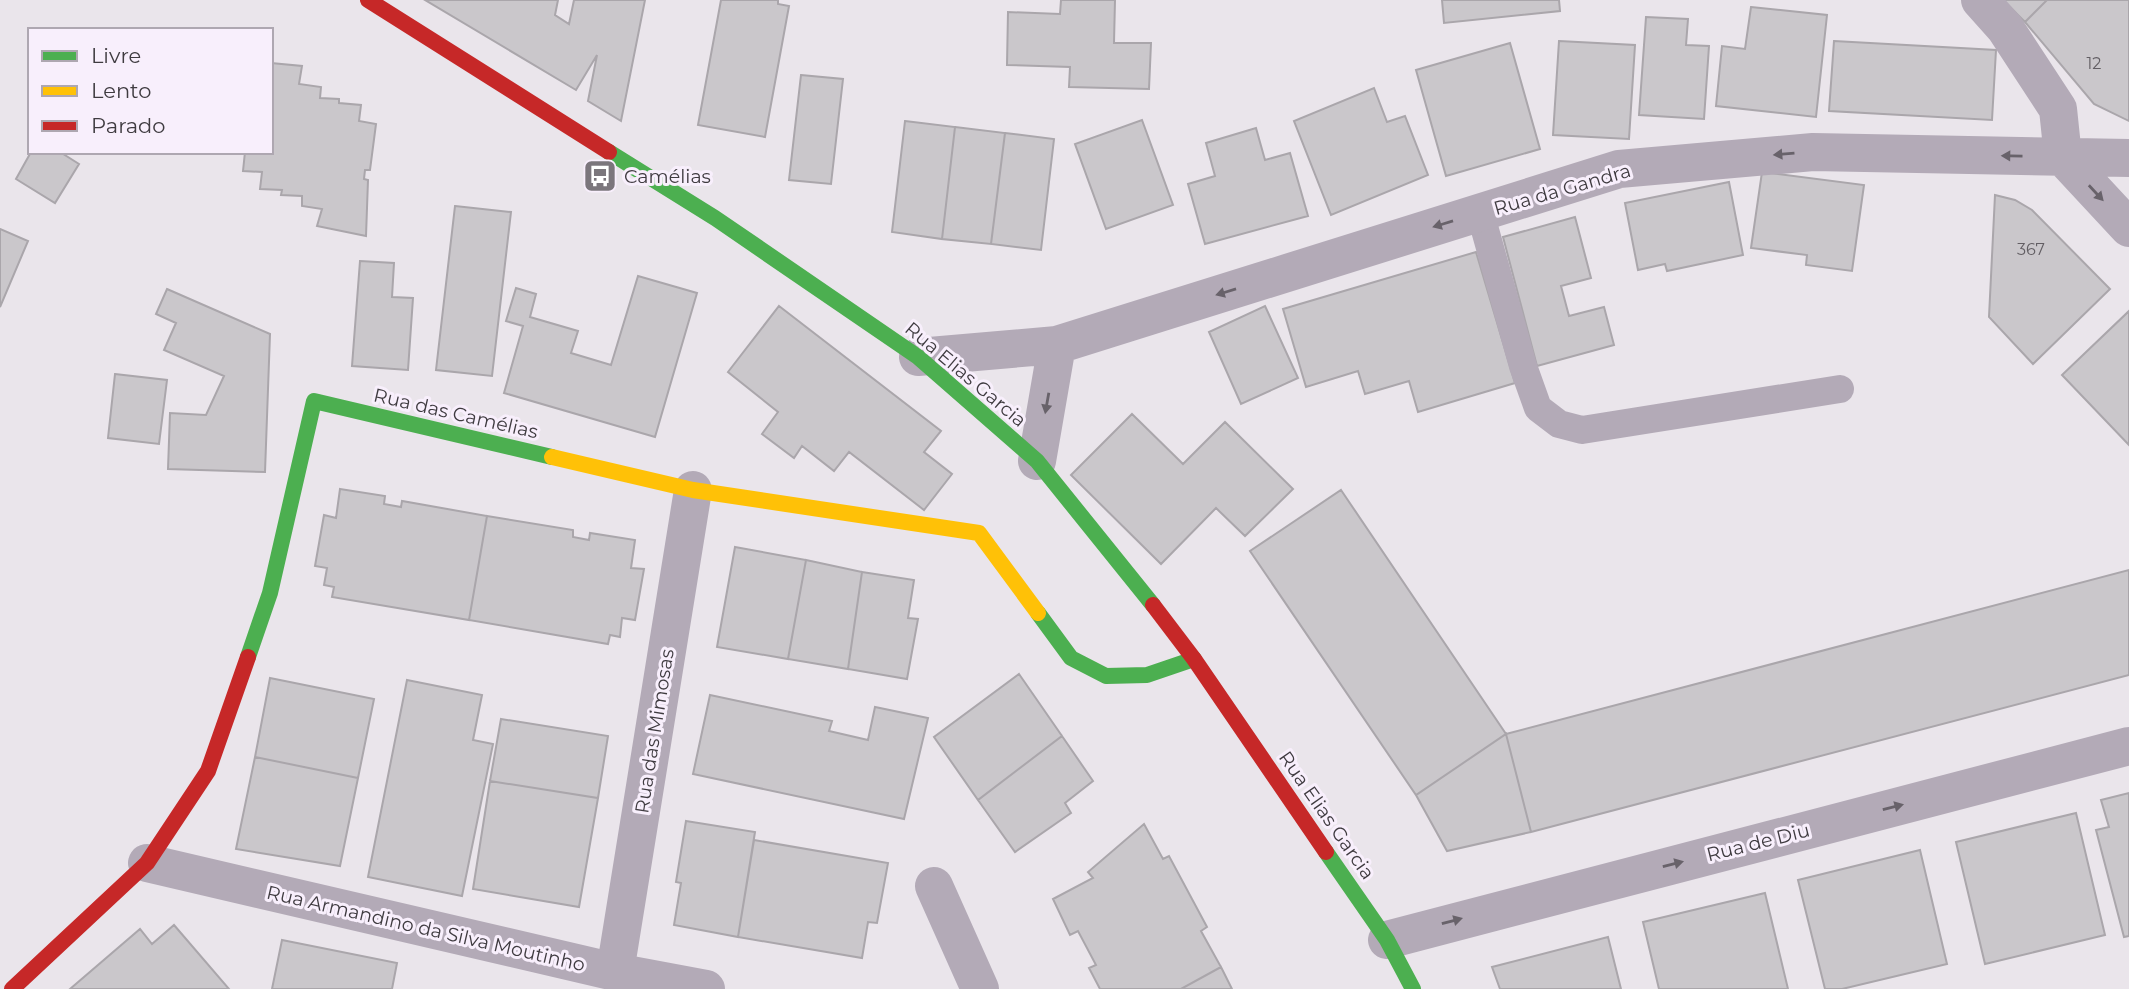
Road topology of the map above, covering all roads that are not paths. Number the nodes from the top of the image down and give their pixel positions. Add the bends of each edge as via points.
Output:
1 (368, 0) edge
2 (1980, 0) edge
3 (2063, 157) junction
4 (2129, 158) edge
5 (1480, 212) junction
6 (2129, 229) edge
7 (1057, 345) junction
8 (918, 358) junction
9 (1840, 389) dead end
10 (1037, 461) junction
11 (693, 490) junction
12 (1194, 659) junction
13 (2129, 747) edge
14 (147, 863) junction
15 (934, 886) dead end
16 (1387, 940) junction
17 (615, 972) junction
18 (12, 989) edge
19 (706, 989) edge
20 (980, 989) edge
21 (1413, 989) edge

1 - 8 street, Rua Elias Garcia via 715,218
2 - 3 street via 2005,28 2058,109
3 - 4 street, Rua da Gandra
3 -> 5 street, Rua da Gandra via 1813,152 1619,169
3 -> 6 street
5 -> 7 street, Rua da Gandra
5 - 9 lane via 1522,366 1538,408 1559,424 1582,430
7 - 8 street, Rua da Gandra
7 -> 10 street
8 - 10 street, Rua Elias Garcia
10 - 12 street, Rua Elias Garcia
11 - 12 street, Rua das Camélias via 979,533 1071,657 1106,676 1147,676
11 - 14 street, Rua das Camélias via 314,401 270,593 208,771
11 - 17 street, Rua das Mimosas
12 - 16 street, Rua Elias Garcia
16 -> 13 street, Rua de Diu
14 - 17 street, Rua Armandino da Silva Moutinho
14 - 18 street, Rua das Camélias
15 - 20 street
16 - 21 street, Rua Elias Garcia
17 - 19 street, Rua Armandino da Silva Moutinho

